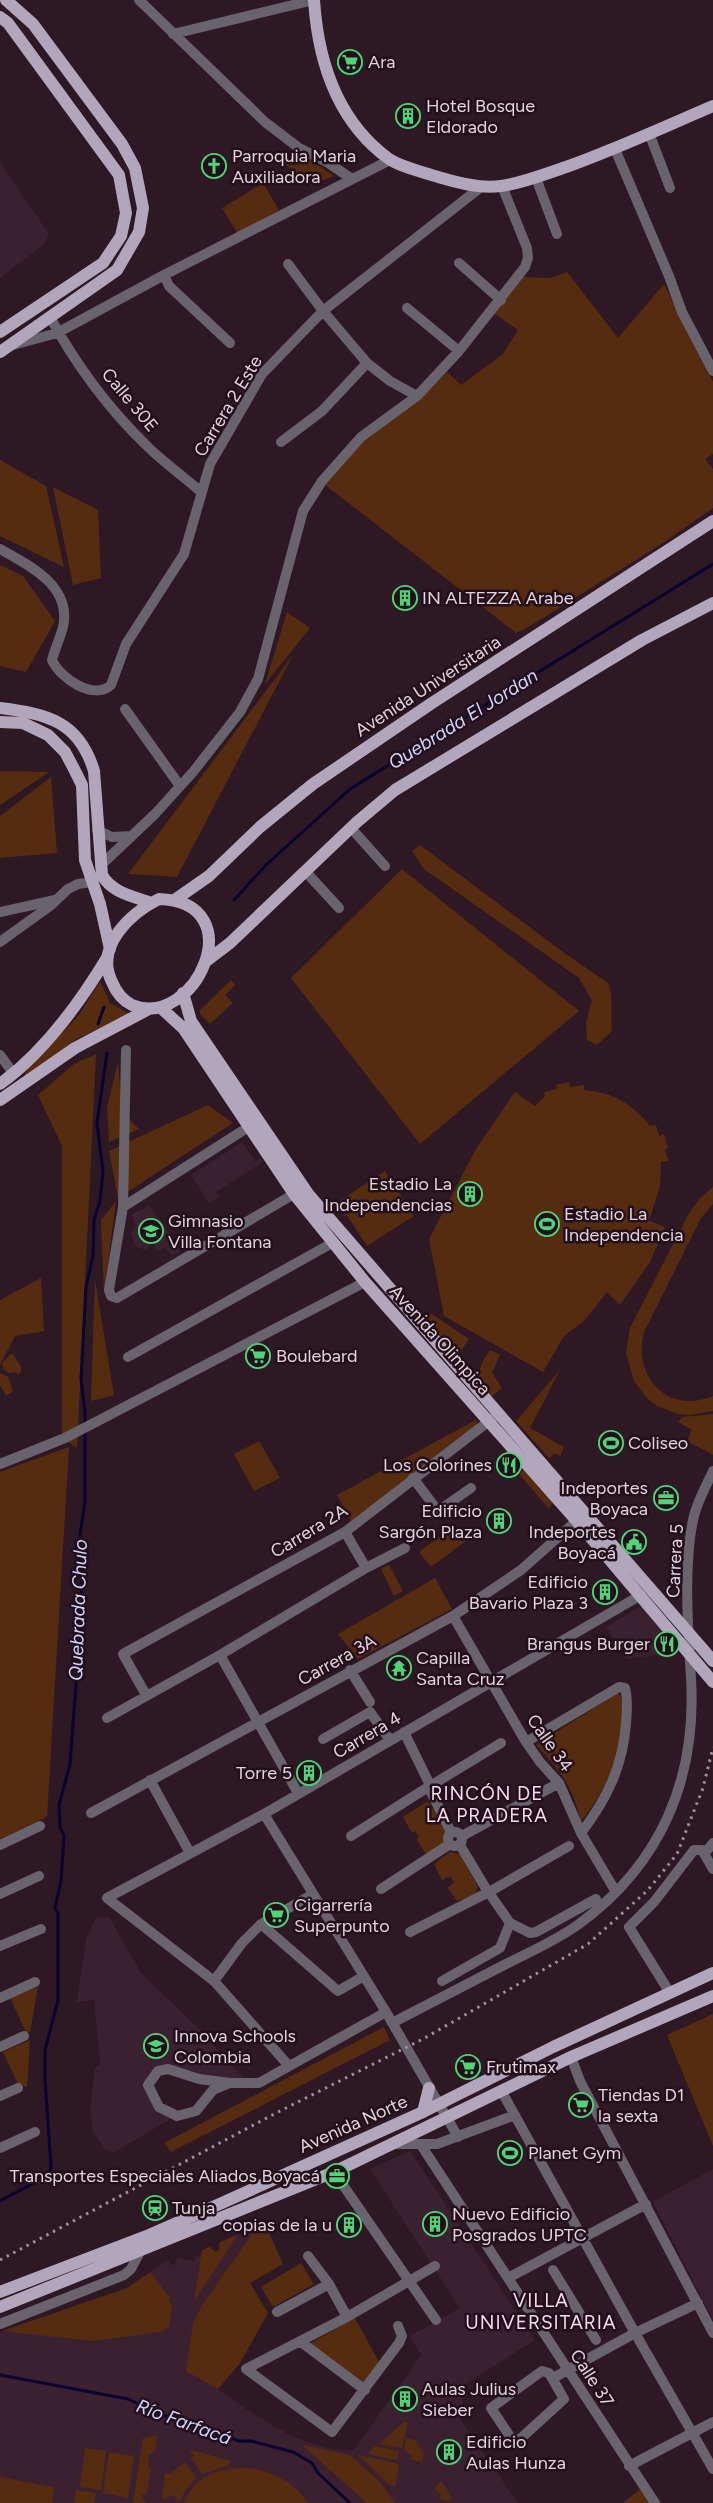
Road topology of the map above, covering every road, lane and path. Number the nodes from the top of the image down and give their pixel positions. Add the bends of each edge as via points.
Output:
1 (6, 0) edge
2 (139, 0) edge
3 (314, 0) edge
4 (0, 17) edge
5 (173, 34) junction
6 (713, 106) edge
7 (649, 133) junction
8 (615, 150) junction
9 (390, 160) junction
10 (536, 178) junction
11 (352, 179) junction
12 (502, 186) junction
13 (480, 187) junction
14 (670, 188) dead end
15 (558, 234) dead end
16 (459, 263) dead end
17 (288, 264) dead end
18 (164, 275) junction
19 (500, 300) junction
20 (407, 308) dead end
21 (323, 311) junction
22 (50, 317) junction
23 (0, 332) edge
24 (57, 333) junction
25 (230, 344) dead end
26 (5, 349) edge
27 (459, 352) junction
28 (367, 363) junction
29 (713, 371) edge
30 (417, 396) junction
31 (281, 442) dead end
32 (201, 492) junction
33 (710, 525) edge
34 (0, 549) edge
35 (713, 594) edge
36 (713, 603) edge
37 (642, 640) junction
38 (0, 708) edge
39 (126, 709) dead end
40 (0, 722) edge
41 (180, 786) junction
42 (351, 828) junction
43 (97, 830) junction
44 (130, 836) junction
45 (100, 866) junction
46 (385, 866) dead end
47 (305, 871) junction
48 (93, 882) junction
49 (176, 899) junction
50 (56, 900) junction
51 (151, 903) junction
52 (339, 908) dead end
53 (0, 912) edge
54 (0, 942) edge
55 (109, 952) junction
56 (206, 962) junction
57 (183, 993) junction
58 (155, 1008) junction
59 (126, 1050) dead end
60 (0, 1055) edge
61 (14, 1074) junction
62 (0, 1084) edge
63 (0, 1100) edge
64 (250, 1126) junction
65 (294, 1194) junction
66 (123, 1207) junction
67 (334, 1242) junction
68 (365, 1282) junction
69 (128, 1356) dead end
70 (494, 1418) junction
71 (0, 1464) edge
72 (713, 1471) edge
73 (413, 1478) junction
74 (471, 1488) dead end
75 (580, 1517) junction
76 (345, 1532) junction
77 (405, 1548) dead end
78 (366, 1568) junction
79 (641, 1595) junction
80 (453, 1616) junction
81 (689, 1635) junction
82 (220, 1655) junction
83 (690, 1656) junction
84 (713, 1661) edge
85 (350, 1670) junction
86 (490, 1682) junction
87 (713, 1682) edge
88 (146, 1695) junction
89 (370, 1702) dead end
90 (107, 1718) dead end
91 (258, 1723) junction
92 (404, 1732) junction
93 (323, 1739) dead end
94 (390, 1740) junction
95 (501, 1742) dead end
96 (526, 1742) junction
97 (150, 1780) junction
98 (559, 1783) junction
99 (430, 1786) junction
100 (298, 1793) junction
101 (90, 1813) dead end
102 (264, 1814) junction
103 (40, 1826) dead end
104 (581, 1833) junction
105 (351, 1836) dead end
106 (457, 1841) junction
107 (713, 1843) edge
108 (0, 1845) edge
109 (568, 1846) dead end
110 (190, 1853) junction
111 (705, 1853) junction
112 (713, 1869) edge
113 (38, 1876) dead end
114 (381, 1889) dead end
115 (489, 1892) junction
116 (616, 1892) junction
117 (0, 1894) edge
118 (313, 1894) junction
119 (596, 1899) dead end
120 (510, 1923) junction
121 (260, 1924) junction
122 (41, 1929) dead end
123 (410, 1932) dead end
124 (0, 1946) edge
125 (713, 1973) edge
126 (364, 1976) junction
127 (214, 1981) junction
128 (34, 1982) dead end
129 (442, 1982) dead end
130 (670, 1993) junction
131 (713, 1996) edge
132 (0, 1998) edge
133 (386, 2012) junction
134 (392, 2023) junction
135 (24, 2036) dead end
136 (0, 2047) edge
137 (571, 2057) junction
138 (289, 2066) junction
139 (230, 2083) junction
140 (18, 2088) dead end
141 (430, 2088) junction
142 (502, 2092) junction
143 (0, 2096) edge
144 (438, 2104) junction
145 (423, 2112) junction
146 (515, 2115) junction
147 (446, 2118) junction
148 (35, 2132) dead end
149 (458, 2137) junction
150 (393, 2144) junction
151 (421, 2144) junction
152 (0, 2148) edge
153 (334, 2172) junction
154 (646, 2204) junction
155 (583, 2236) junction
156 (142, 2250) junction
157 (308, 2256) dead end
158 (549, 2263) junction
159 (435, 2266) dead end
160 (508, 2278) junction
161 (410, 2281) junction
162 (329, 2284) junction
163 (0, 2292) edge
164 (698, 2303) junction
165 (0, 2307) edge
166 (277, 2312) dead end
167 (347, 2317) junction
168 (436, 2320) dead end
169 (0, 2324) edge
170 (398, 2326) dead end
171 (635, 2333) junction
172 (713, 2334) edge
173 (596, 2340) dead end
174 (300, 2342) junction
175 (568, 2370) junction
176 (552, 2378) junction
177 (364, 2390) junction
178 (713, 2422) edge
179 (693, 2432) junction
180 (629, 2466) junction
181 (713, 2469) edge
182 (655, 2503) edge

1 - 22 main road via 33,24 122,144 140,185 143,208 140,232 117,270
2 - 5 street
3 - 5 street
3 - 9 main road via 316,32 338,102 366,139
4 - 23 main road via 8,23 119,175 126,213 121,236 103,264
5 - 11 street via 266,122 299,148
6 - 7 main road
7 - 8 main road
7 - 14 street
8 - 10 main road
8 - 29 street via 682,312
9 - 11 street
9 - 13 main road
10 - 12 main road
10 - 15 street
11 - 18 street
12 - 13 main road
12 - 19 street via 528,258 526,267
13 - 21 street, Carrera 2 Este
16 - 19 street
17 - 21 street
18 - 24 street
18 - 25 street via 170,286
19 - 27 street
20 - 27 street
21 - 28 street
21 - 32 street, Carrera 2 Este via 262,374 210,464
22 - 24 street, Calle 30E
22 - 26 main road
24 - 26 street
24 - 32 street, Calle 30E via 102,395 140,438
27 - 30 street
28 - 30 street
28 - 31 street via 322,411
30 - 41 street via 361,437 322,481 303,511 258,679 240,712
32 - 34 street, Carrera 2 Este via 184,554 126,644 111,685 98,691 65,678 56,670 52,660 63,626 59,595 44,576
33 - 49 main road, Avenida Universitaria via 432,703 313,784 260,827 209,876
35 - 37 main road
36 - 37 main road
37 - 42 main road via 395,790
38 - 43 main road via 36,713 59,722 78,737 94,771
39 - 41 street
40 - 48 main road via 23,723 48,735 65,752 82,786 83,843
41 - 44 street via 156,814
42 - 46 street
42 - 47 main road
43 - 44 street via 112,837
43 - 45 main road
44 - 45 street
45 - 51 main road via 102,875 112,887
47 - 52 street
47 - 56 main road
48 - 50 street via 78,884
48 - 55 main road
49 - 51 main road via 159,899
49 - 56 main road via 202,914 208,928
50 - 53 street
50 - 54 street
51 - 55 main road via 130,917
55 - 58 main road via 110,978 118,993 130,1004
55 - 61 main road via 73,1009
56 - 57 main road via 199,976
57 - 58 main road
57 - 70 main road, Avenida Olimpica via 191,1021 309,1195
58 - 63 main road via 75,1048
58 - 64 main road, Avenida Olimpica via 182,1028
59 - 66 street
60 - 61 street
61 - 62 main road
64 - 65 main road, Avenida Olimpica
64 - 66 street
65 - 66 street via 117,1298 111,1296 109,1290
65 - 67 main road, Avenida Olimpica
67 - 68 main road, Avenida Olimpica
67 - 69 street
68 - 70 main road, Avenida Olimpica
68 - 71 street via 65,1438
70 - 73 street, Carrera 2A
70 - 75 main road, Avenida Olimpica
72 - 81 street, Carrera 5 via 701,1496 690,1540
73 - 74 street via 438,1511
73 - 76 street, Carrera 2A
75 - 79 main road, Avenida Olimpica
75 - 80 street, Carrera 3A via 521,1570
75 - 81 main road, Avenida Olimpica
76 - 78 street
76 - 88 street, Carrera 2A via 123,1654
77 - 78 street
78 - 82 street
79 - 83 main road, Avenida Olimpica
79 - 86 street, Carrera 4
80 - 85 street, Carrera 3A
80 - 86 street, Calle 34
81 - 83 street, Carrera 5
81 - 84 main road, Avenida Olimpica
82 - 88 street
82 - 91 street
83 - 87 main road, Avenida Olimpica
83 - 116 street, Carrera 5 via 692,1700 684,1773 660,1836 638,1870
85 - 89 street
85 - 91 street, Carrera 3A
86 - 92 street, Carrera 4
86 - 96 street, Calle 34
88 - 90 street
91 - 97 street, Carrera 3A
91 - 100 street
92 - 94 street, Carrera 4
92 - 99 street
93 - 94 street via 370,1712
94 - 100 street, Carrera 4
95 - 99 street
96 - 98 street, Calle 34
96 - 104 street via 619,1687 625,1688 625,1742 618,1769 599,1809
97 - 101 street, Carrera 3A
97 - 110 street
98 - 104 street, Calle 34
98 - 106 street
99 - 105 street
99 - 106 street via 451,1832 448,1838
100 - 102 street, Carrera 4
102 - 110 street, Carrera 4
102 - 118 street
103 - 108 street
104 - 116 street, Calle 34
106 - 114 street
106 - 115 street
107 - 111 street
109 - 115 street
110 - 127 street, Carrera 4 via 107,1898
111 - 112 street
111 - 130 street via 698,1848 694,1850 654,1902 628,1926
113 - 117 street
115 - 120 street
115 - 123 street
116 - 134 street, Carrera 5 via 577,1925
118 - 121 street
118 - 126 street
119 - 120 street via 536,1932 530,1933
120 - 129 street via 500,1948
121 - 126 street via 338,1991
121 - 127 street via 242,1942
122 - 124 street
125 - 130 main road, Avenida Norte
126 - 133 street
127 - 138 street
128 - 132 street
130 - 144 main road, Avenida Norte
131 - 137 main road, Avenida Norte
133 - 134 street
133 - 138 street
134 - 141 street
135 - 136 street
137 - 142 main road, Avenida Norte
137 - 154 street via 580,2081
138 - 139 street via 259,2083
139 - 139 street via 168,2069 158,2071 148,2085 159,2108 177,2116 196,2110 213,2090
140 - 143 street
141 - 144 street
141 - 145 main road
142 - 146 street
142 - 147 main road, Avenida Norte
144 - 145 main road, Avenida Norte
144 - 147 street
145 - 163 main road, Avenida Norte via 163,2228
146 - 149 street
146 - 155 street
147 - 149 street
147 - 150 main road, Avenida Norte
148 - 152 street
149 - 151 street via 437,2144
150 - 151 street
150 - 153 main road, Avenida Norte
151 - 160 street, Calle 37
153 - 156 main road, Avenida Norte
153 - 161 street
154 - 155 street
154 - 164 street
155 - 158 street
155 - 171 street
156 - 165 main road, Avenida Norte
156 - 169 street via 124,2275
157 - 162 street
158 - 160 street
158 - 173 street
159 - 161 street
160 - 175 street, Calle 37
161 - 167 street
161 - 168 street
162 - 166 street
162 - 167 street
164 - 171 street
164 - 172 street
167 - 174 street
170 - 177 street via 402,2336 399,2343
171 - 175 street
171 - 179 street
174 - 177 street
174 - 177 street via 246,2370 332,2432
175 - 176 street
175 - 180 street, Calle 37
176 - 176 street via 564,2397 562,2402 519,2440 511,2438 491,2410 493,2405 542,2371
178 - 179 street
179 - 180 street
179 - 181 street
180 - 182 street, Calle 37

